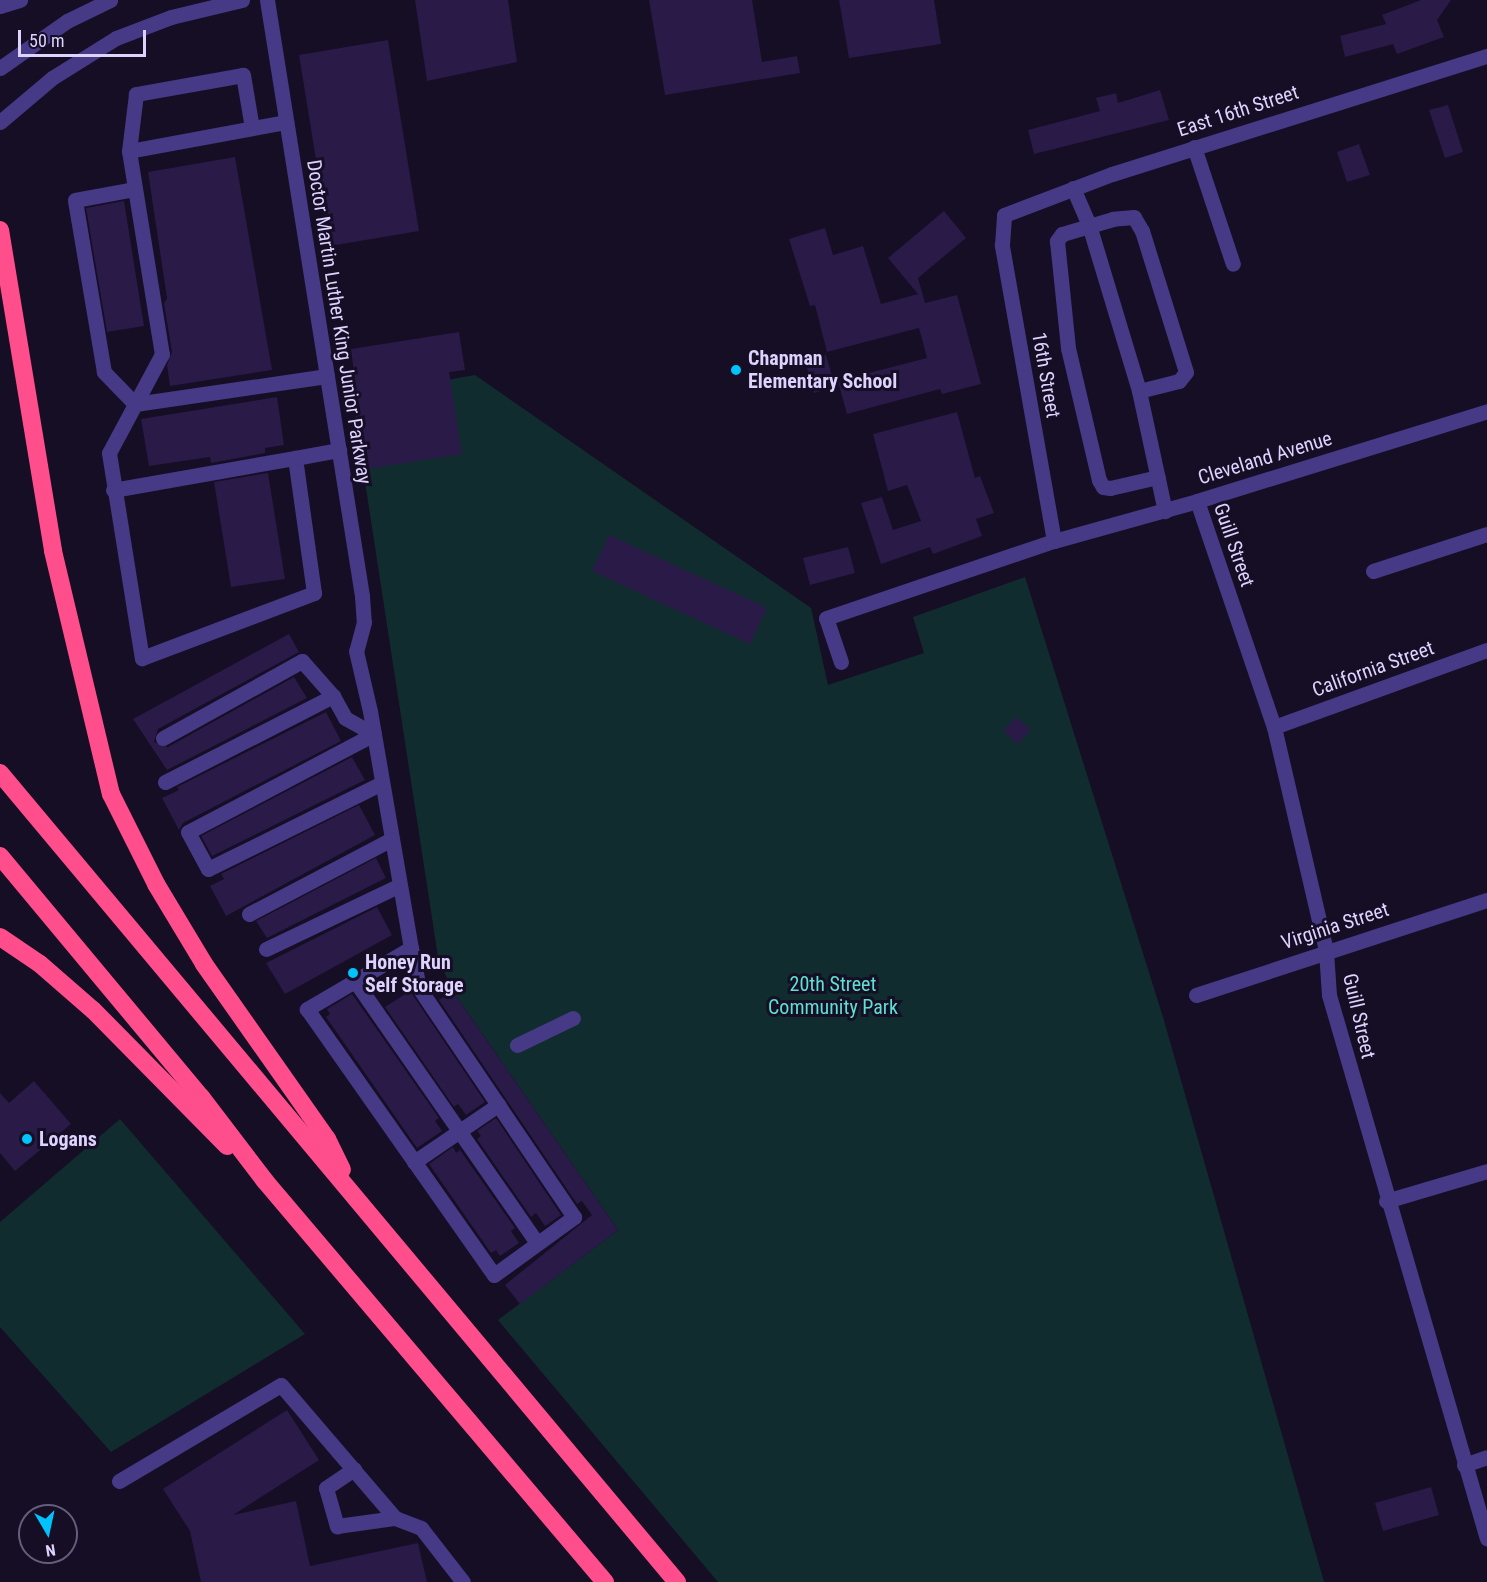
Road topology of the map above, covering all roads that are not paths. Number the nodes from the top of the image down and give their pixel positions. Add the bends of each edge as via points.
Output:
1 (20, 0) edge
2 (111, 0) edge
3 (242, 0) edge
4 (267, 0) edge
5 (0, 6) edge
6 (1487, 56) edge
7 (0, 68) edge
8 (0, 122) edge
9 (286, 122) junction
10 (252, 128) junction
11 (1194, 147) junction
12 (129, 151) junction
13 (135, 189) junction
14 (1073, 189) junction
15 (1004, 215) joint
16 (1089, 225) junction
17 (0, 230) edge
18 (1233, 264) dead end
19 (327, 375) junction
20 (1139, 391) junction
21 (135, 404) junction
22 (1487, 411) edge
23 (339, 450) junction
24 (294, 458) junction
25 (1158, 477) junction
26 (113, 490) junction
27 (1197, 501) junction
28 (1165, 511) junction
29 (1487, 534) edge
30 (1054, 541) junction
31 (1373, 571) dead end
32 (1487, 650) edge
33 (841, 662) dead end
34 (333, 696) junction
35 (1274, 728) junction
36 (374, 734) junction
37 (163, 738) dead end
38 (0, 772) edge
39 (165, 782) dead end
40 (382, 783) junction
41 (392, 839) junction
42 (0, 856) edge
43 (400, 885) junction
44 (1487, 900) edge
45 (249, 914) dead end
46 (0, 937) edge
47 (411, 948) junction
48 (266, 949) dead end
49 (1326, 951) junction
50 (355, 981) junction
51 (1196, 995) dead end
52 (573, 1018) dead end
53 (517, 1045) dead end
54 (498, 1105) junction
55 (460, 1131) junction
56 (414, 1162) junction
57 (1487, 1171) edge
58 (265, 1181) junction
59 (357, 1198) junction
60 (1386, 1201) junction
61 (537, 1243) junction
62 (1487, 1457) edge
63 (1464, 1465) junction
64 (354, 1469) junction
65 (119, 1481) dead end
66 (395, 1518) junction
67 (1487, 1539) edge
68 (461, 1581) edge
69 (605, 1582) edge
70 (677, 1582) edge

1 - 5 street
2 - 7 street via 58,26
3 - 8 street via 171,16 116,38 52,78
4 - 9 street, Doctor Martin Luther King Junior Parkway
6 - 11 street, East 16th Street
9 - 10 street
9 - 19 street, Doctor Martin Luther King Junior Parkway
10 - 12 street
10 - 12 street via 243,75 157,90 136,94
11 - 14 street, East 16th Street
11 - 18 street
12 - 13 street
13 - 21 street via 162,354
13 - 21 street via 75,200 104,372
14 - 15 street, East 16th Street
14 - 16 street
15 - 30 street, 16th Street via 1002,245
16 - 20 street
16 - 20 street via 1134,218 1142,231 1176,337 1186,372 1183,378
16 - 25 street via 1062,234 1058,241 1068,348 1099,480 1103,487 1110,488
17 - 59 highway via 53,551 111,794 156,884 204,964 327,1139
19 - 21 street
19 - 23 street, Doctor Martin Luther King Junior Parkway
20 - 25 street
21 - 26 street via 109,453
22 - 27 street, Cleveland Avenue
23 - 24 street
23 - 36 street, Doctor Martin Luther King Junior Parkway via 363,608 356,651
24 - 26 street
24 - 26 street via 314,593 142,658
25 - 28 street
27 - 28 street, Cleveland Avenue
27 - 35 street, Guill Street
28 - 30 street, Cleveland Avenue
29 - 31 street
30 - 33 street, Cleveland Avenue via 826,618
32 - 35 street, California Street
34 - 36 street via 345,718
34 - 37 street via 302,661
34 - 39 street
35 - 49 street, Guill Street
36 - 40 street
36 - 40 street via 188,832 208,869
38 - 59 highway
40 - 41 street
41 - 43 street
41 - 45 street
42 - 58 highway via 201,1096
43 - 47 street
43 - 48 street
44 - 49 street, Virginia Street
46 - 58 highway via 40,964 93,1010 185,1106
47 - 50 street
47 - 54 street via 419,987
49 - 51 street, Virginia Street
49 - 60 street, Guill Street via 1329,995
50 - 55 street
50 - 56 street via 307,1009
52 - 53 street
54 - 55 street
54 - 61 street via 574,1217
55 - 56 street
55 - 61 street
56 - 61 street via 494,1275
57 - 60 street
58 - 69 highway
59 - 70 highway
60 - 63 street, Guill Street
62 - 63 street
63 - 67 street, Guill Street
64 - 65 street via 281,1385
64 - 66 street
64 - 66 street via 326,1488 337,1526
66 - 68 street via 421,1528

